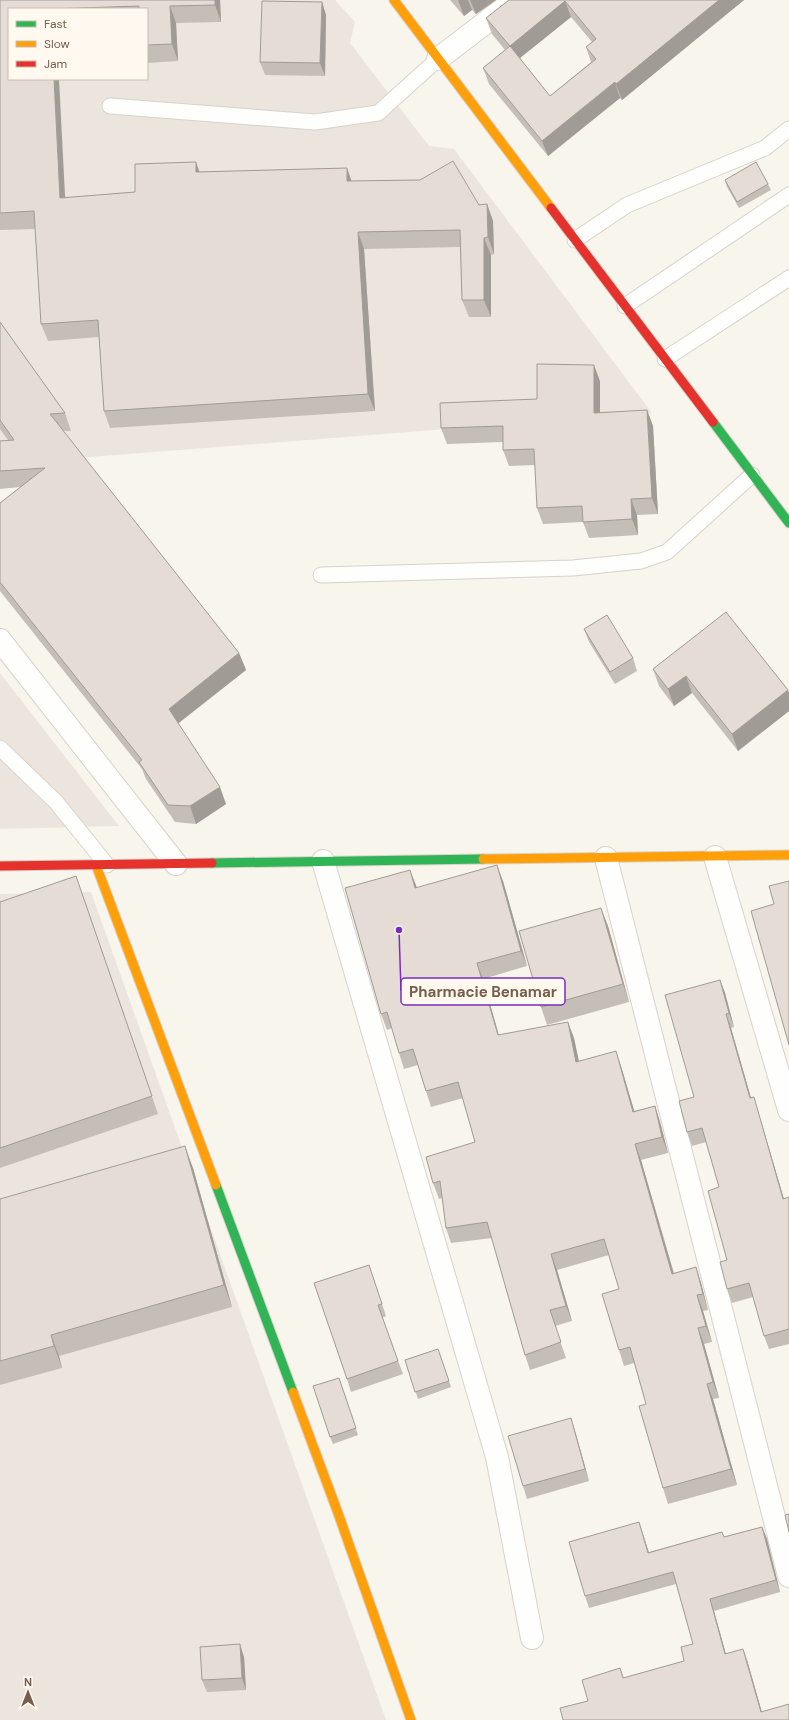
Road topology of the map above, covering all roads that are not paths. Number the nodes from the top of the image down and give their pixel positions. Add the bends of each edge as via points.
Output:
1 (394, 0) edge
2 (515, 0) edge
3 (438, 58) junction
4 (110, 106) dead end
5 (789, 129) edge
6 (789, 195) edge
7 (575, 240) junction
8 (789, 278) edge
9 (625, 306) junction
10 (665, 359) junction
11 (752, 475) junction
12 (789, 523) edge
13 (321, 575) dead end
14 (0, 640) edge
15 (0, 748) edge
16 (715, 856) junction
17 (789, 856) edge
18 (606, 858) junction
19 (323, 861) junction
20 (176, 864) junction
21 (102, 865) junction
22 (0, 866) edge
23 (789, 1110) edge
24 (789, 1576) edge
25 (532, 1638) dead end
26 (411, 1720) edge

1 - 3 street
2 - 3 street
3 - 4 lane via 378,113 315,122
3 - 7 street
5 - 7 lane via 764,148 627,205
6 - 9 lane
7 - 9 street
8 - 10 lane
9 - 10 street
10 - 11 street
11 - 12 street
11 - 13 lane via 666,552 641,561 573,568
14 - 20 street
15 - 21 lane via 56,802
16 - 17 street
16 - 18 street
16 - 23 street
18 - 19 street
18 - 24 street
19 - 20 street
19 - 25 street via 497,1457
20 - 21 street
21 - 22 street
21 - 26 street

